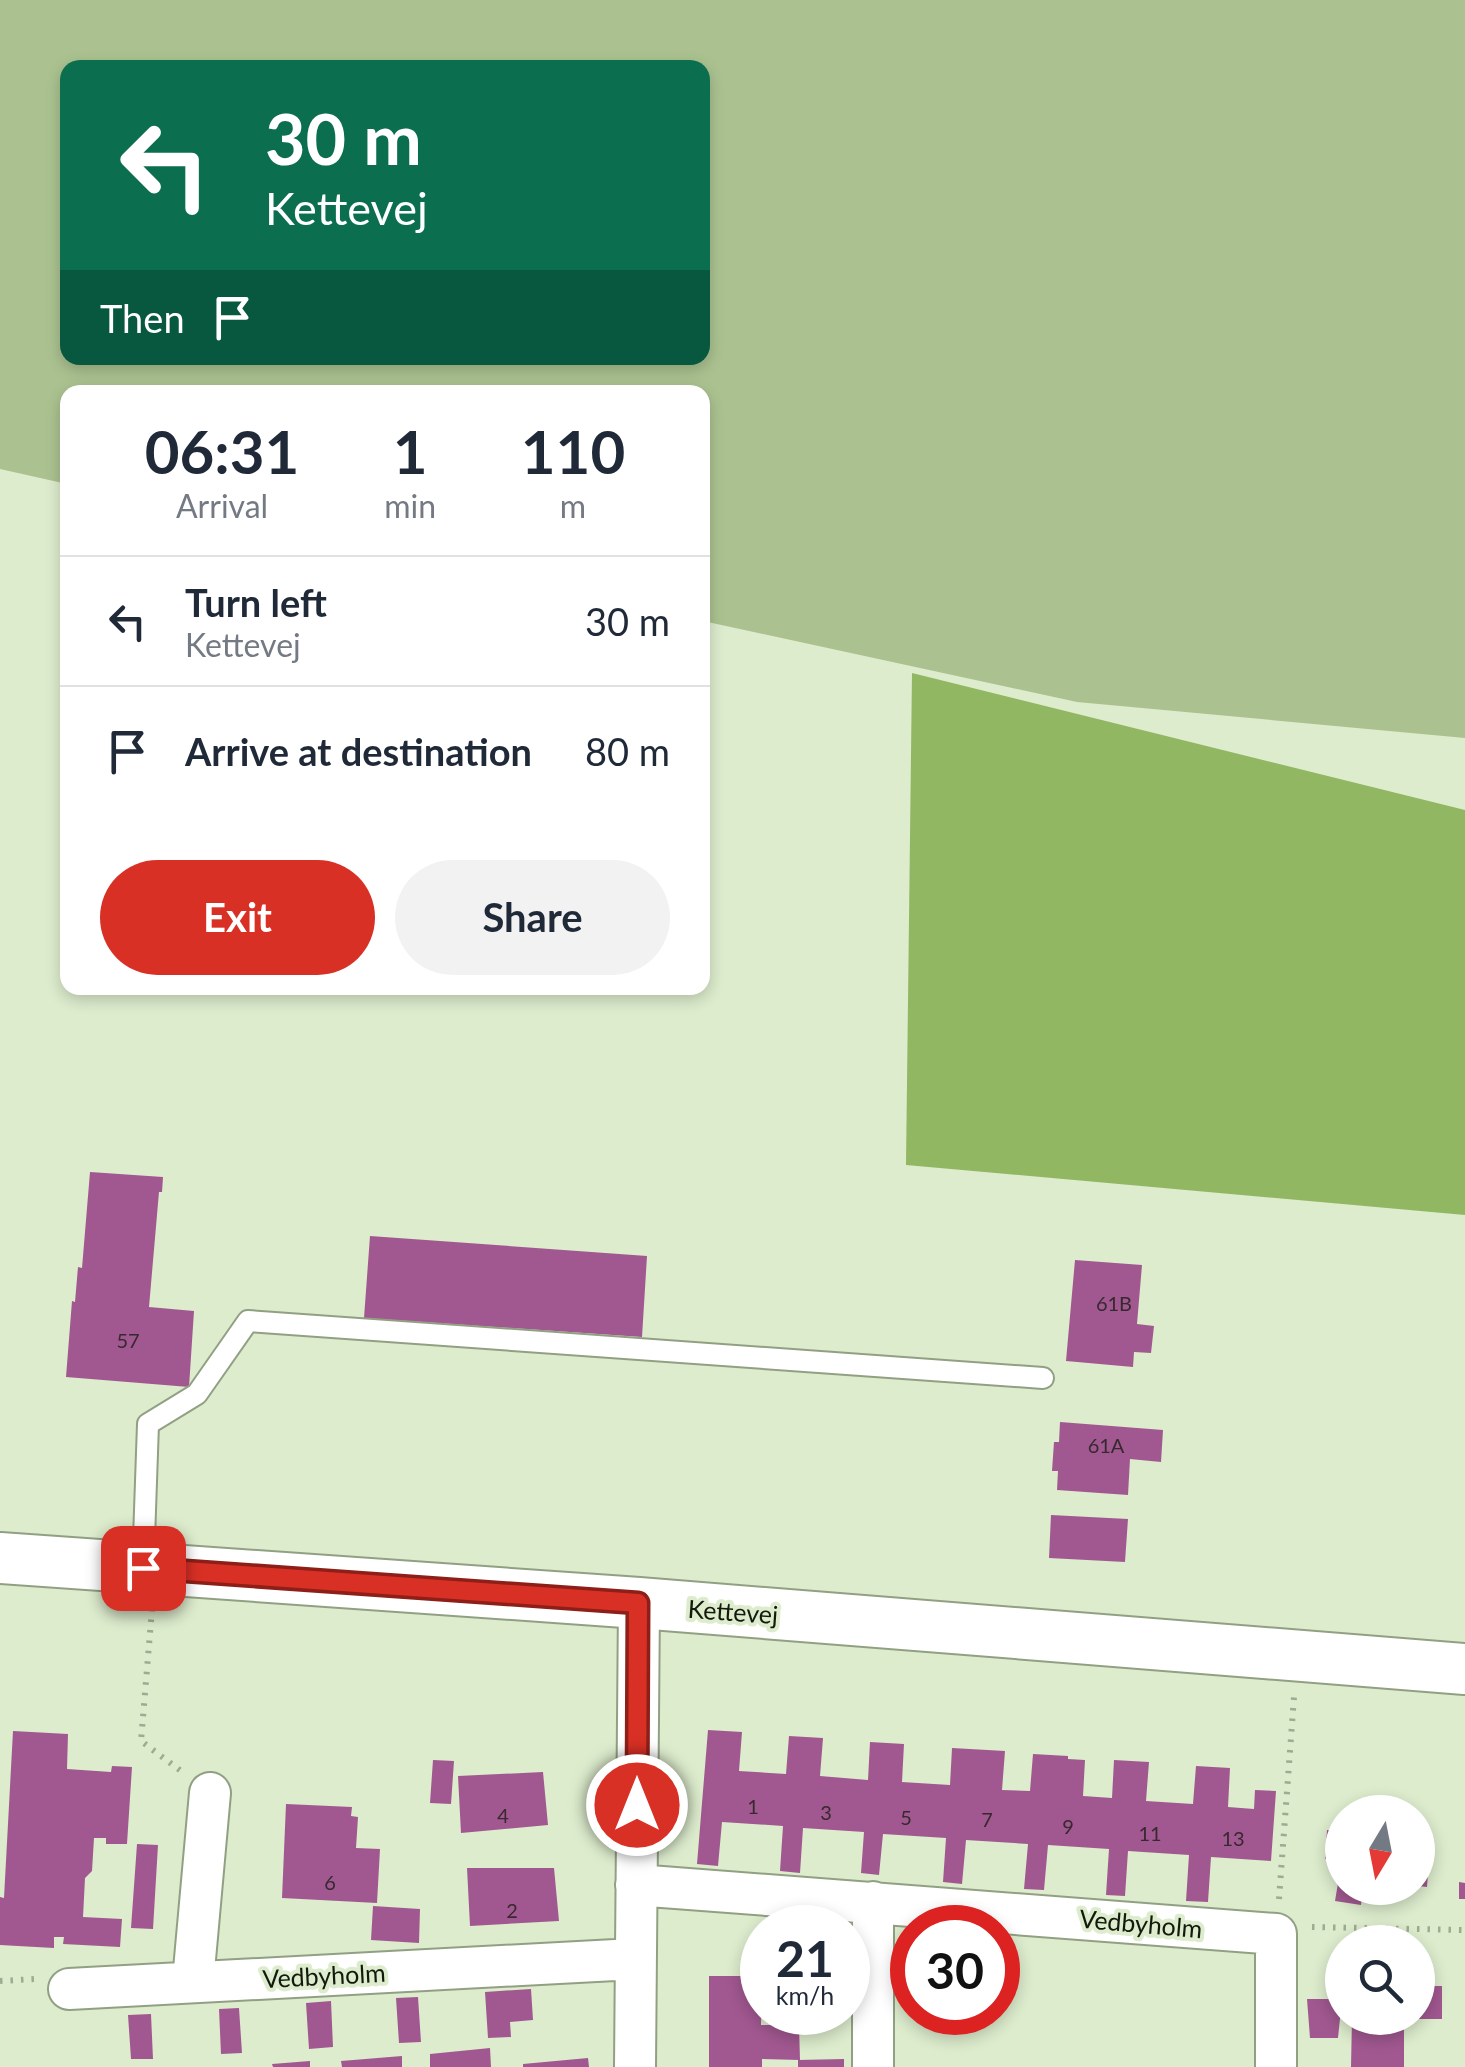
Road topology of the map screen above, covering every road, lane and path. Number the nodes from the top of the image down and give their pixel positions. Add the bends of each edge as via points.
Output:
1 (1043, 1378) dead end
2 (0, 1558) edge
3 (149, 1568) junction
4 (638, 1603) junction
5 (1297, 1656) junction
6 (1465, 1669) edge
7 (210, 1794) joint
8 (636, 1884) junction
9 (873, 1902) junction
10 (1465, 1930) edge
11 (1276, 1934) junction
12 (634, 1959) junction
13 (193, 1981) junction
14 (69, 1989) dead end
15 (634, 2067) edge
16 (873, 2067) edge
17 (1276, 2067) edge

1 - 3 lane via 248,1321 197,1394 148,1424
2 - 3 street, Kettevej
3 - 4 street, Kettevej
3 - 7 path via 141,1741
4 - 5 street, Kettevej
4 - 8 street
5 - 6 street, Kettevej
5 - 11 path
7 - 13 street
8 - 9 street, Vedbyholm
8 - 12 street
9 - 11 street, Vedbyholm
9 - 16 street
10 - 11 path via 1302,1926
11 - 17 street
12 - 13 street, Vedbyholm
12 - 15 street
13 - 14 street, Vedbyholm

